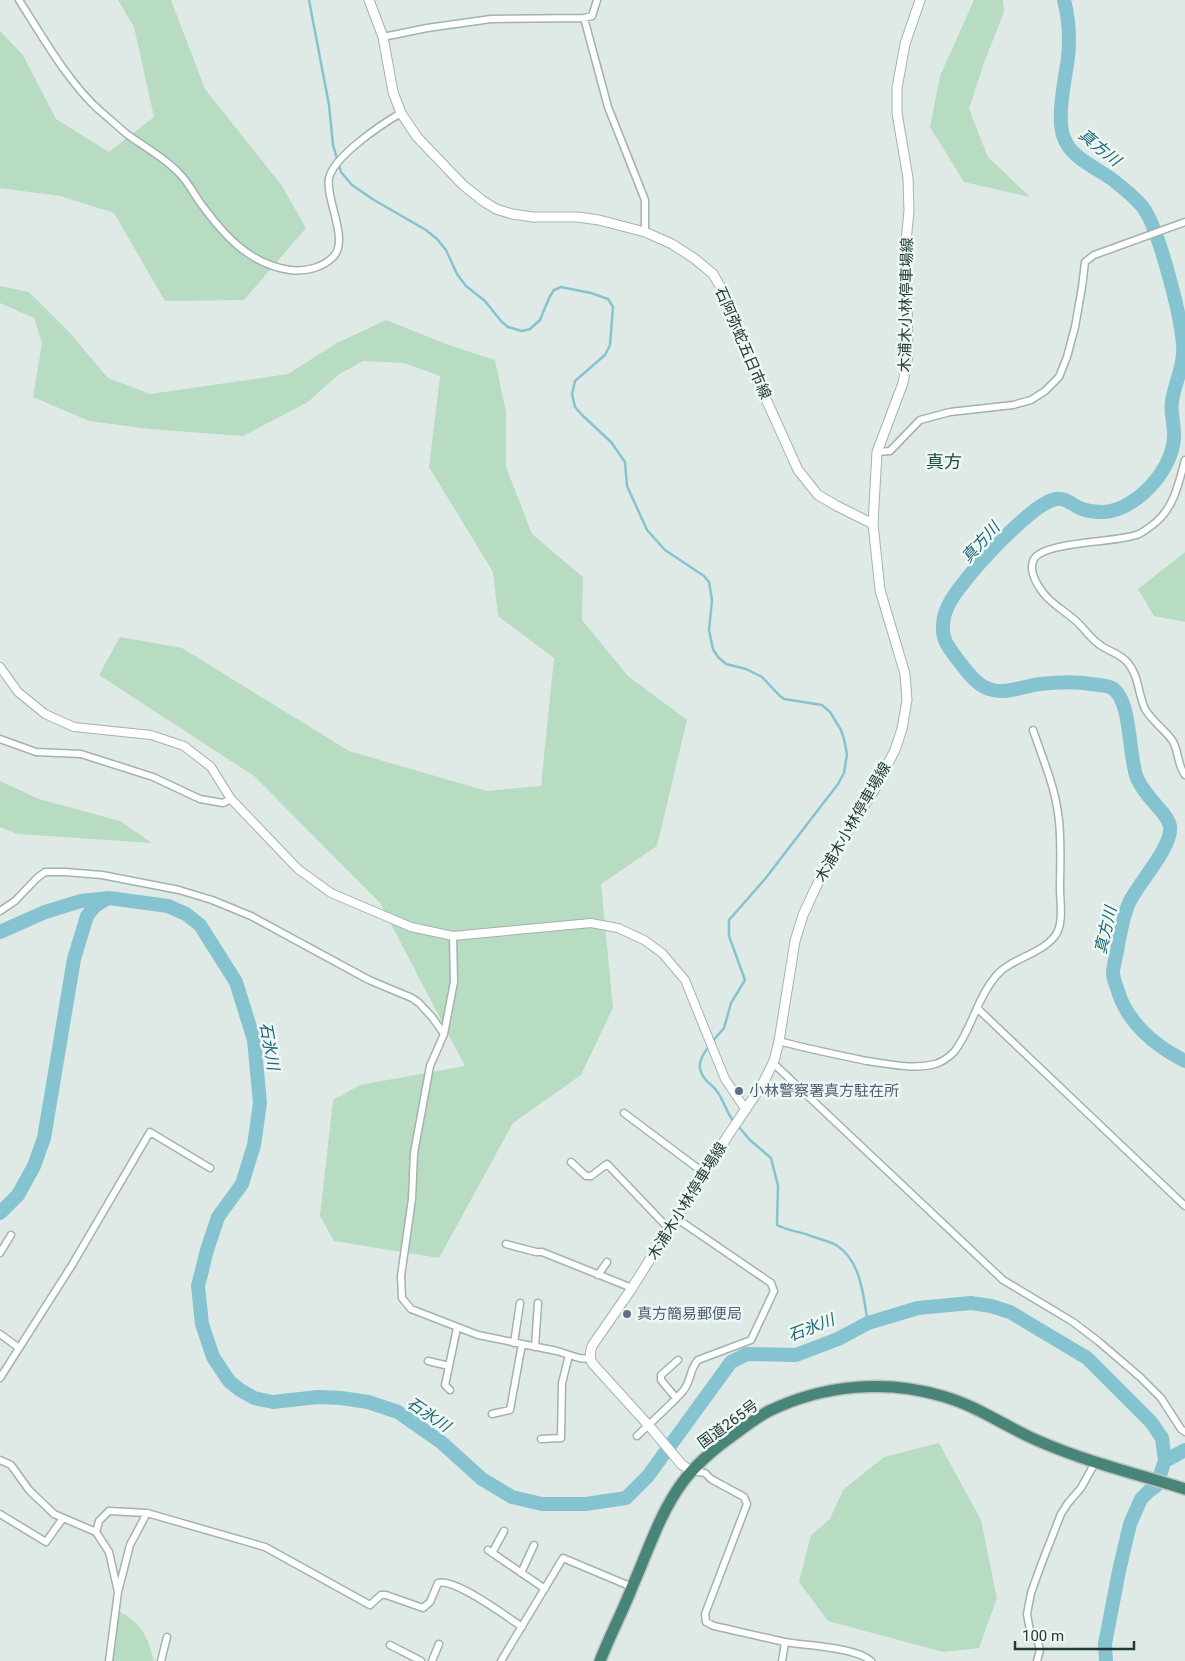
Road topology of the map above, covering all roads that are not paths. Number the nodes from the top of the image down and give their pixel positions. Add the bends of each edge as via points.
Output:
1 (20, 0) edge
2 (369, 0) edge
3 (596, 0) edge
4 (920, 0) edge
5 (584, 18) junction
6 (383, 37) junction
7 (401, 113) junction
8 (1184, 223) edge
9 (645, 232) junction
10 (877, 452) junction
11 (1185, 460) edge
12 (872, 524) junction
13 (0, 667) edge
14 (1033, 730) dead end
15 (0, 739) edge
16 (1185, 775) edge
17 (231, 800) junction
18 (0, 912) edge
19 (452, 936) junction
20 (977, 1008) junction
21 (444, 1034) junction
22 (779, 1040) junction
23 (773, 1063) junction
24 (746, 1110) junction
25 (624, 1113) dead end
26 (571, 1162) dead end
27 (210, 1168) dead end
28 (704, 1173) junction
29 (1185, 1206) edge
30 (676, 1218) junction
31 (669, 1229) junction
32 (11, 1235) dead end
33 (506, 1244) dead end
34 (0, 1253) edge
35 (607, 1262) dead end
36 (598, 1274) junction
37 (632, 1288) junction
38 (520, 1303) dead end
39 (538, 1303) dead end
40 (457, 1328) junction
41 (0, 1334) edge
42 (514, 1343) junction
43 (522, 1344) junction
44 (535, 1347) junction
45 (20, 1348) junction
46 (569, 1355) junction
47 (589, 1359) junction
48 (678, 1360) dead end
49 (428, 1361) dead end
50 (449, 1366) junction
51 (0, 1378) edge
52 (450, 1390) dead end
53 (676, 1398) junction
54 (492, 1414) dead end
55 (649, 1426) junction
56 (1185, 1432) edge
57 (637, 1436) dead end
58 (541, 1438) dead end
59 (0, 1460) edge
60 (1096, 1461) junction
61 (687, 1468) junction
62 (1185, 1489) edge
63 (147, 1513) junction
64 (0, 1514) edge
65 (63, 1518) junction
66 (504, 1531) dead end
67 (96, 1532) junction
68 (534, 1545) dead end
69 (521, 1573) junction
70 (632, 1587) junction
71 (545, 1589) junction
72 (118, 1592) junction
73 (522, 1627) junction
74 (167, 1637) dead end
75 (785, 1642) junction
76 (439, 1644) dead end
77 (390, 1645) dead end
78 (413, 1659) edge
79 (109, 1661) edge
80 (161, 1661) edge
81 (421, 1661) edge
82 (432, 1661) edge
83 (501, 1661) edge
84 (600, 1661) edge
85 (782, 1661) edge
86 (871, 1661) edge
87 (1037, 1661) edge

1 - 7 street via 75,83 98,109 180,174 231,240 251,257 280,269 303,272 333,257 339,241 329,177 348,151
2 - 6 main road, 石阿弥蛇五日市線
3 - 5 street via 592,16
4 - 10 main road, 木浦木小林停車場線 via 906,44 897,88 896,112 908,178 908,355 903,383
5 - 6 street via 491,19
5 - 9 street via 608,107 645,200
6 - 7 main road, 石阿弥蛇五日市線 via 393,92
7 - 9 main road, 石阿弥蛇五日市線 via 417,137 463,185 496,210 533,217 578,217
8 - 10 street via 1094,255 1084,262 1067,357 1059,376 1045,391 1013,405 950,412 920,420 890,451
9 - 12 main road, 石阿弥蛇五日市線 via 695,258 713,274 724,293 747,357 798,470 818,494
10 - 12 main road, 木浦木小林停車場線
11 - 16 street via 1175,496 1162,517 1140,534 1065,545 1039,554 1032,565 1037,584 1045,596 1093,640 1128,662 1136,676 1145,708 1173,742
12 - 22 main road, 木浦木小林停車場線 via 880,590 905,674 906,714 895,750 876,788 831,858 803,915 795,940
13 - 17 street via 18,692 45,714 74,727 151,734 184,746 211,767
14 - 20 street via 1058,812 1061,842 1058,931 1047,944 996,975
15 - 17 street via 36,752 81,754 152,777 200,800 223,803
17 - 19 street via 298,869 331,893 411,927
18 - 21 street via 45,872 102,875 179,890 251,916 369,980 412,998
19 - 21 street via 454,982
19 - 24 street via 591,923 618,928 644,940 662,953 685,980 725,1079
20 - 22 street via 964,1038 952,1054 935,1064 897,1066 827,1054
20 - 29 street
21 - 40 street via 430,1066 414,1153 412,1199 401,1276 402,1298 411,1308
22 - 23 main road, 木浦木小林停車場線
23 - 24 main road, 木浦木小林停車場線
23 - 56 street via 1003,1280 1073,1322 1140,1377 1161,1398
24 - 28 main road, 木浦木小林停車場線
25 - 28 street
26 - 31 street via 586,1176 607,1164
27 - 45 street via 150,1132
28 - 30 main road, 木浦木小林停車場線
30 - 31 main road, 木浦木小林停車場線
30 - 53 street via 771,1283 774,1291 751,1340 698,1360 689,1383
31 - 37 main road, 木浦木小林停車場線
32 - 34 street
33 - 36 street via 542,1252
35 - 36 street
36 - 37 street
37 - 47 main road, 木浦木小林停車場線 via 592,1346
38 - 42 street
39 - 44 street
40 - 42 street
40 - 50 street
41 - 45 street
42 - 43 street
43 - 44 street
43 - 54 street via 510,1410
44 - 46 street
45 - 51 street
46 - 47 street
46 - 58 street via 562,1383 561,1438
47 - 55 main road
48 - 53 street via 661,1375 661,1380
49 - 50 street
50 - 52 street via 446,1385
53 - 55 street
55 - 57 street
55 - 61 main road
59 - 65 street via 12,1465 29,1490 54,1514
60 - 61 highway, 国道265号 via 1042,1442 943,1396 892,1386 866,1386 836,1389 769,1412
60 - 62 highway, 国道265号
60 - 87 street via 1061,1514 1031,1593 1027,1614 1030,1631 1040,1650
61 - 70 highway, 国道265号
61 - 75 street via 705,1473 710,1480 744,1497 747,1504 705,1614 706,1622
63 - 67 street via 109,1511 99,1521
63 - 72 street via 130,1545
63 - 73 street via 265,1547 370,1605 386,1595 423,1608 430,1602 438,1583 444,1581 469,1592
64 - 65 street via 46,1542
65 - 67 street
66 - 69 street via 490,1551
67 - 72 street via 109,1552
68 - 69 street
69 - 71 street
70 - 71 street via 563,1558
70 - 84 highway, 国道265号
71 - 73 street
72 - 79 street
73 - 83 street
74 - 80 street
75 - 85 street
75 - 86 street via 855,1653
76 - 82 street
77 - 78 street
78 - 81 street

